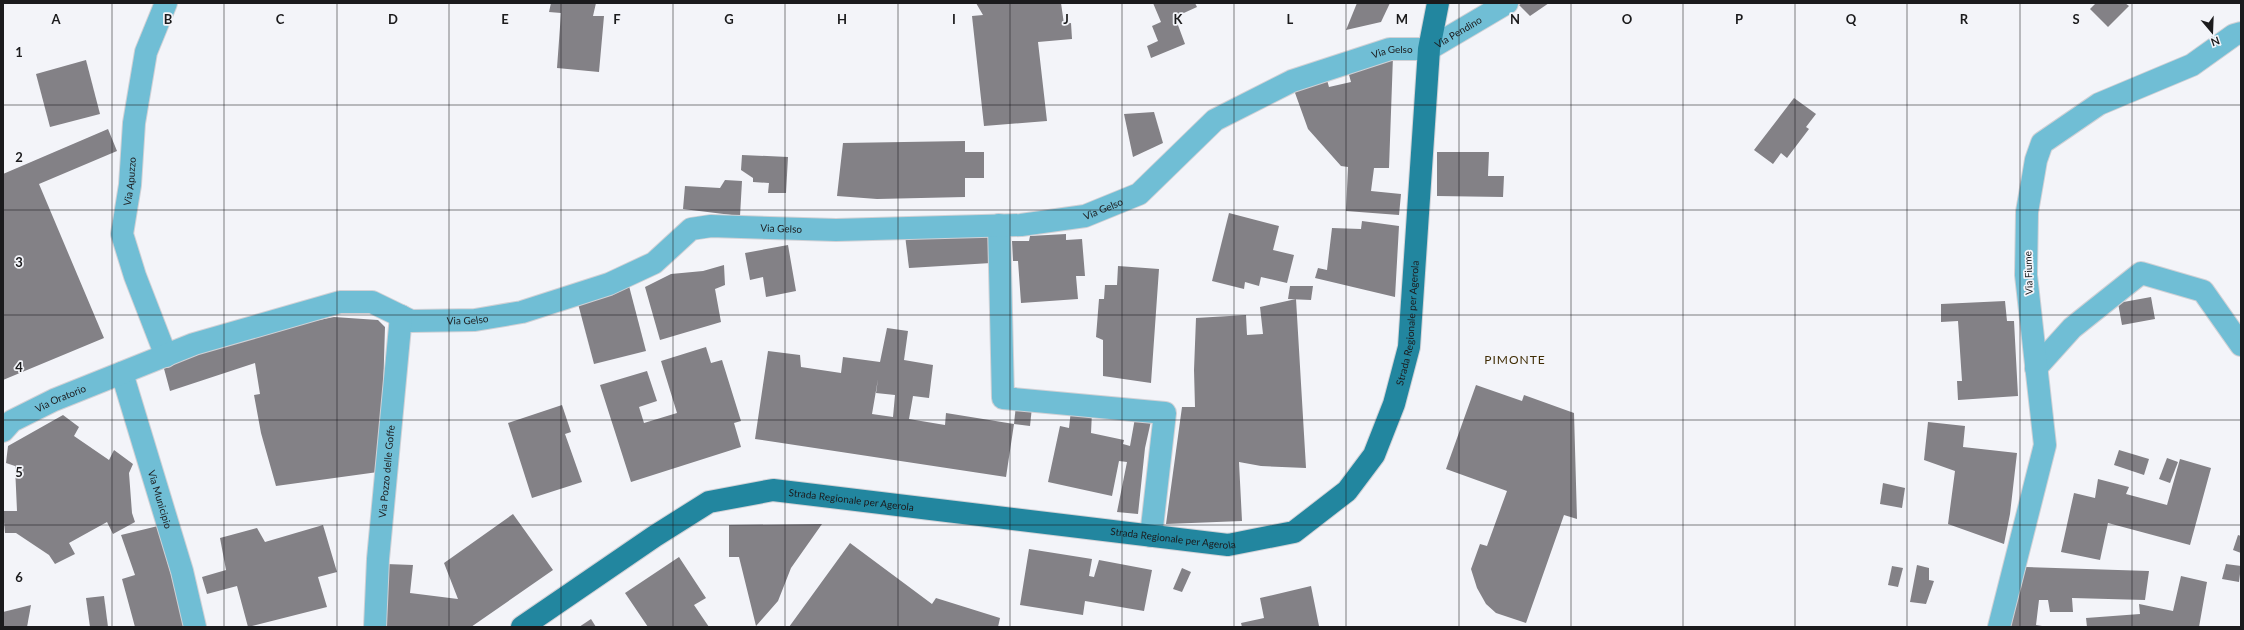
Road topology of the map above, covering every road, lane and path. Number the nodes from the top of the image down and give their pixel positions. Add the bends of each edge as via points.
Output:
1 (166, 3) edge
2 (1438, 3) edge
3 (1507, 3) edge
4 (2241, 33) edge
5 (1429, 49) junction
6 (999, 225) junction
7 (401, 316) junction
8 (2241, 345) edge
9 (166, 356) junction
10 (2036, 368) junction
11 (122, 373) junction
12 (3, 431) edge
13 (1151, 536) junction
14 (195, 627) edge
15 (375, 627) edge
16 (522, 627) edge
17 (1999, 627) edge

1 - 9 street, Via Apuzzo via 146,52 134,123 130,185 122,234 135,276
2 - 5 main road, Strada Regionale per Agerola
3 - 5 street, Via Pendino
4 - 10 street, Via Fiume via 2234,35 2192,65 2099,104 2042,143 2036,160 2027,212 2026,274
5 - 6 street, Via Gelso via 1390,49 1285,84 1215,120 1139,194 1132,197 1085,216 1021,225
5 - 13 main road, Strada Regionale per Agerola via 1409,347 1394,404 1374,455 1347,491 1294,532 1228,545
6 - 7 street, Via Gelso via 836,230 710,226 691,229 654,263 609,284 522,312 476,320 411,321
6 - 13 street via 1003,398 1165,413
7 - 9 street, Via Gelso via 372,302 340,302 194,344
7 - 15 street, Via Pozzo delle Goffe via 378,559
8 - 10 street via 2203,291 2141,273 2072,328
9 - 11 street, Via Gelso
10 - 17 street, Via Fiume via 2045,445
11 - 12 street, Via Oratorio via 54,400 12,422
11 - 14 street, Via Municipio via 182,570
13 - 16 main road, Strada Regionale per Agerola via 773,490 709,502

